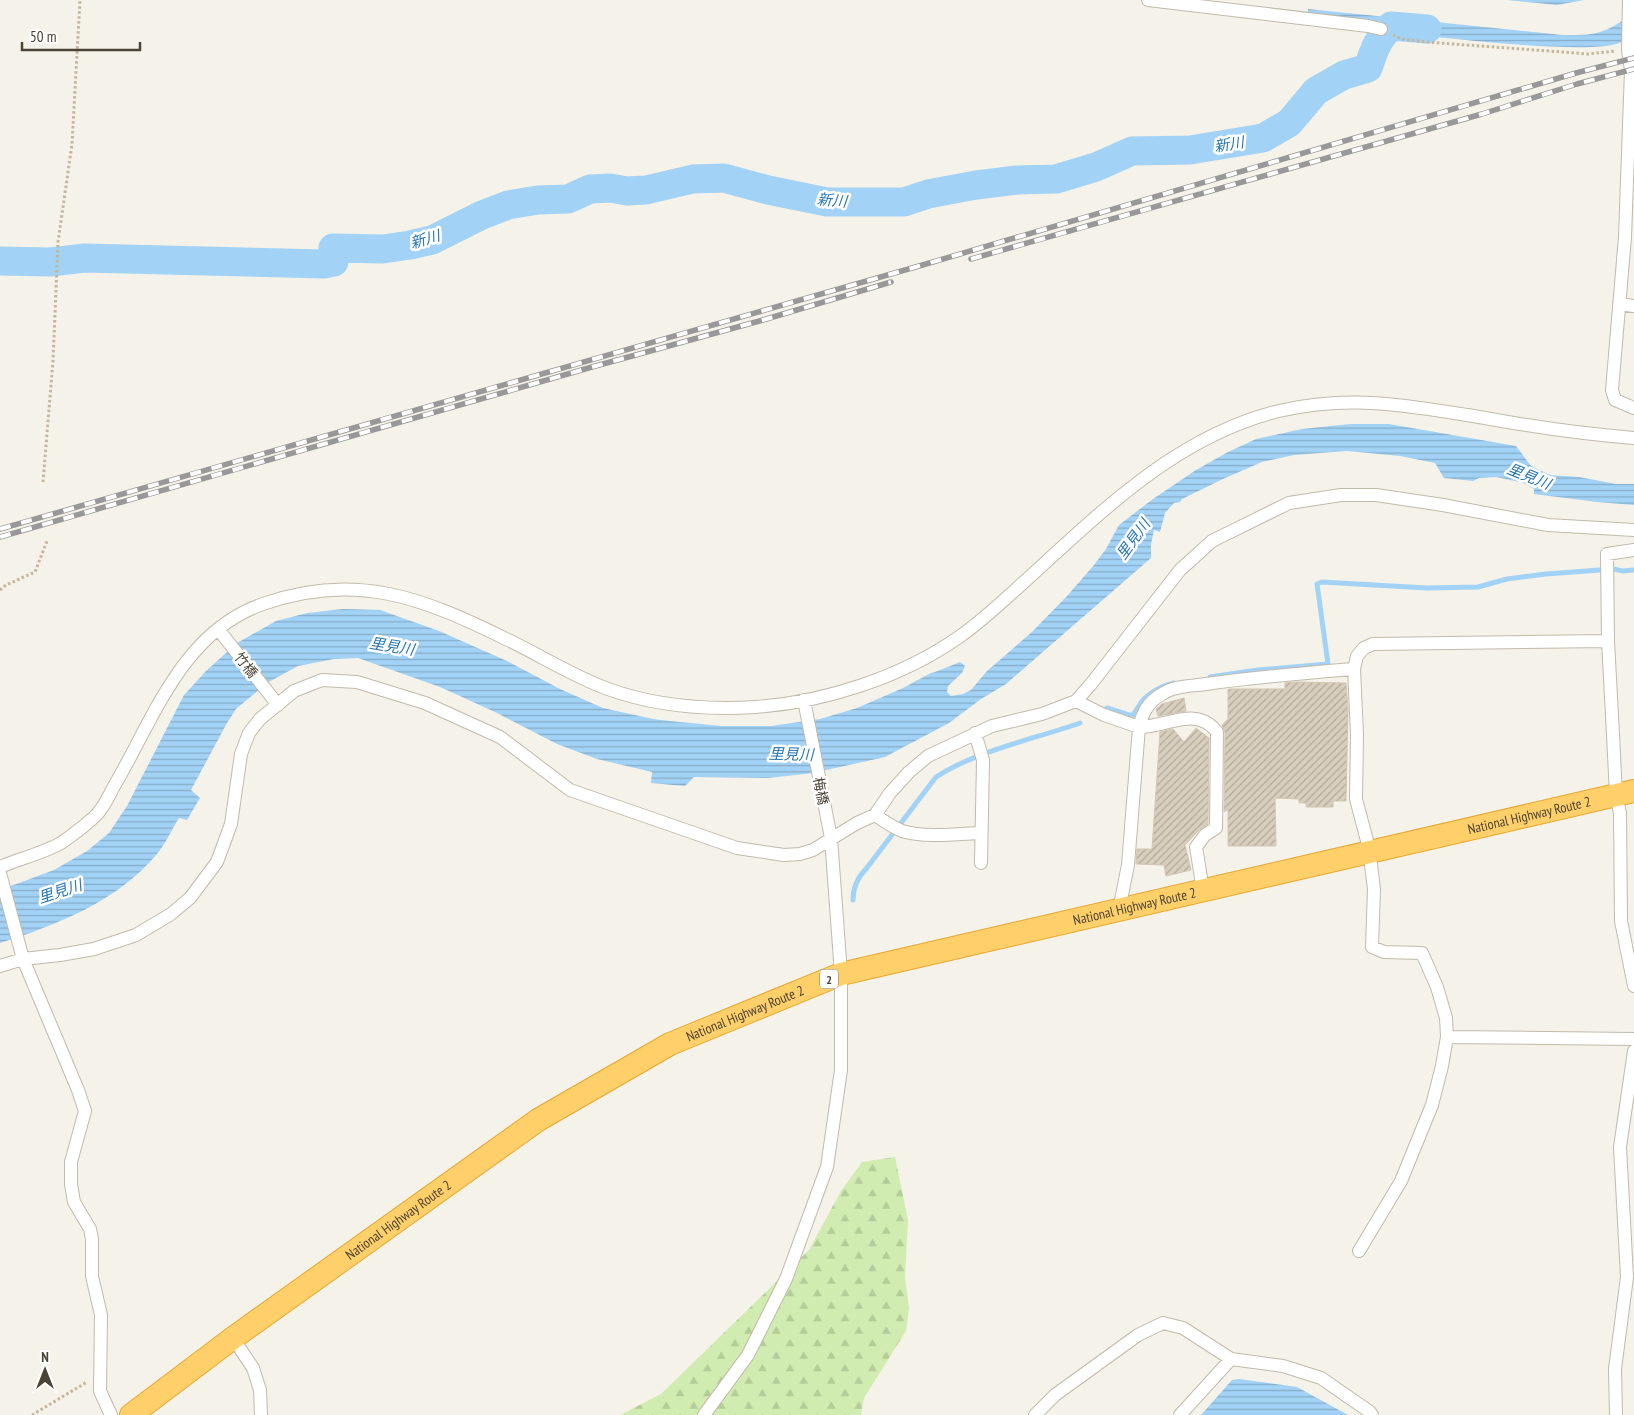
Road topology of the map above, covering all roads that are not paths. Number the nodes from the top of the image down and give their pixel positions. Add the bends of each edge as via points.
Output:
1 (1148, 0) edge
2 (1631, 8) edge
3 (1385, 31) road end
4 (1619, 304) junction
5 (1634, 306) edge
6 (1634, 408) edge
7 (1634, 438) edge
8 (1634, 530) edge
9 (1634, 550) edge
10 (220, 632) junction
11 (1608, 641) junction
12 (1354, 669) junction
13 (1076, 700) junction
14 (274, 701) junction
15 (804, 702) junction
16 (1139, 727) junction
17 (975, 733) junction
18 (1625, 793) edge
19 (875, 815) junction
20 (981, 833) junction
21 (831, 838) junction
22 (1370, 852) junction
23 (981, 863) dead end
24 (0, 867) edge
25 (0, 874) edge
26 (1203, 890) junction
27 (1119, 910) junction
28 (22, 954) junction
29 (0, 966) edge
30 (840, 974) junction
31 (1634, 986) edge
32 (1447, 1037) junction
33 (1634, 1039) edge
34 (1634, 1051) edge
35 (1620, 1147) junction
36 (1634, 1148) edge
37 (1359, 1251) dead end
38 (232, 1338) junction
39 (1231, 1359) junction
40 (111, 1415) edge
41 (131, 1415) edge
42 (261, 1415) edge
43 (704, 1415) edge
44 (1035, 1415) edge
45 (1180, 1415) edge
46 (1372, 1415) edge
47 (1616, 1415) edge

1 - 3 street via 1368,26
2 - 4 street via 1625,237
4 - 5 street
4 - 6 street via 1612,390 1615,400
7 - 15 street via 1378,402 1311,405 1250,419 1186,449 1149,473 958,638 868,684
8 - 13 street via 1548,526 1376,495 1341,495 1290,503 1212,541 1180,570
9 - 11 street via 1607,554
10 - 14 street, 竹橋
10 - 15 street via 236,616 287,596 315,590 371,590 425,602 506,638 575,674 609,689 644,699 710,708
10 - 24 street via 199,646 170,683 97,815 62,842
11 - 12 street via 1373,644 1357,656
11 - 18 street
12 - 16 street via 1245,678 1176,689 1162,693 1150,703 1142,713
12 - 22 street via 1356,799
13 - 16 street via 1104,715
13 - 17 street via 1042,714
14 - 21 street via 322,680 357,682 425,703 500,737 570,790 737,848 784,855 800,854
14 - 28 street via 249,733 241,754 231,824 217,862 190,898 136,935 94,949 60,955
15 - 21 street, 梅橋
16 - 26 street via 1186,718 1200,719 1211,724 1217,732 1216,828 1205,835 1196,847
16 - 27 street via 1128,865
17 - 19 street via 928,756 890,793
17 - 20 street via 982,755
18 - 22 highway, National Highway Route 2 / 2
18 - 31 street via 1620,813 1621,921
19 - 20 street via 897,828 918,834
19 - 21 street
20 - 23 street
21 - 30 street, 梅橋
22 - 26 highway, National Highway Route 2 / 2
22 - 32 street via 1374,889 1372,947 1384,952 1422,953 1437,987 1446,1018
25 - 28 street
26 - 27 highway, National Highway Route 2 / 2
27 - 30 highway, National Highway Route 2 / 2
28 - 29 street
28 - 40 street via 85,1112 71,1162 71,1184 74,1202 90,1229 92,1239 92,1276 101,1315 100,1391
30 - 38 highway, National Highway Route 2 / 2 via 670,1044 538,1120
30 - 43 street, 梅橋 via 840,1070 827,1167 786,1279 748,1355
32 - 33 street
32 - 37 street via 1432,1106 1401,1181
34 - 35 street
35 - 36 street
35 - 47 street via 1626,1277 1615,1368
38 - 41 highway, National Highway Route 2 / 2
38 - 42 street via 253,1368 260,1390
39 - 44 street via 1183,1328 1162,1323 1130,1340 1055,1395
39 - 45 street
39 - 46 street via 1283,1366 1321,1378

